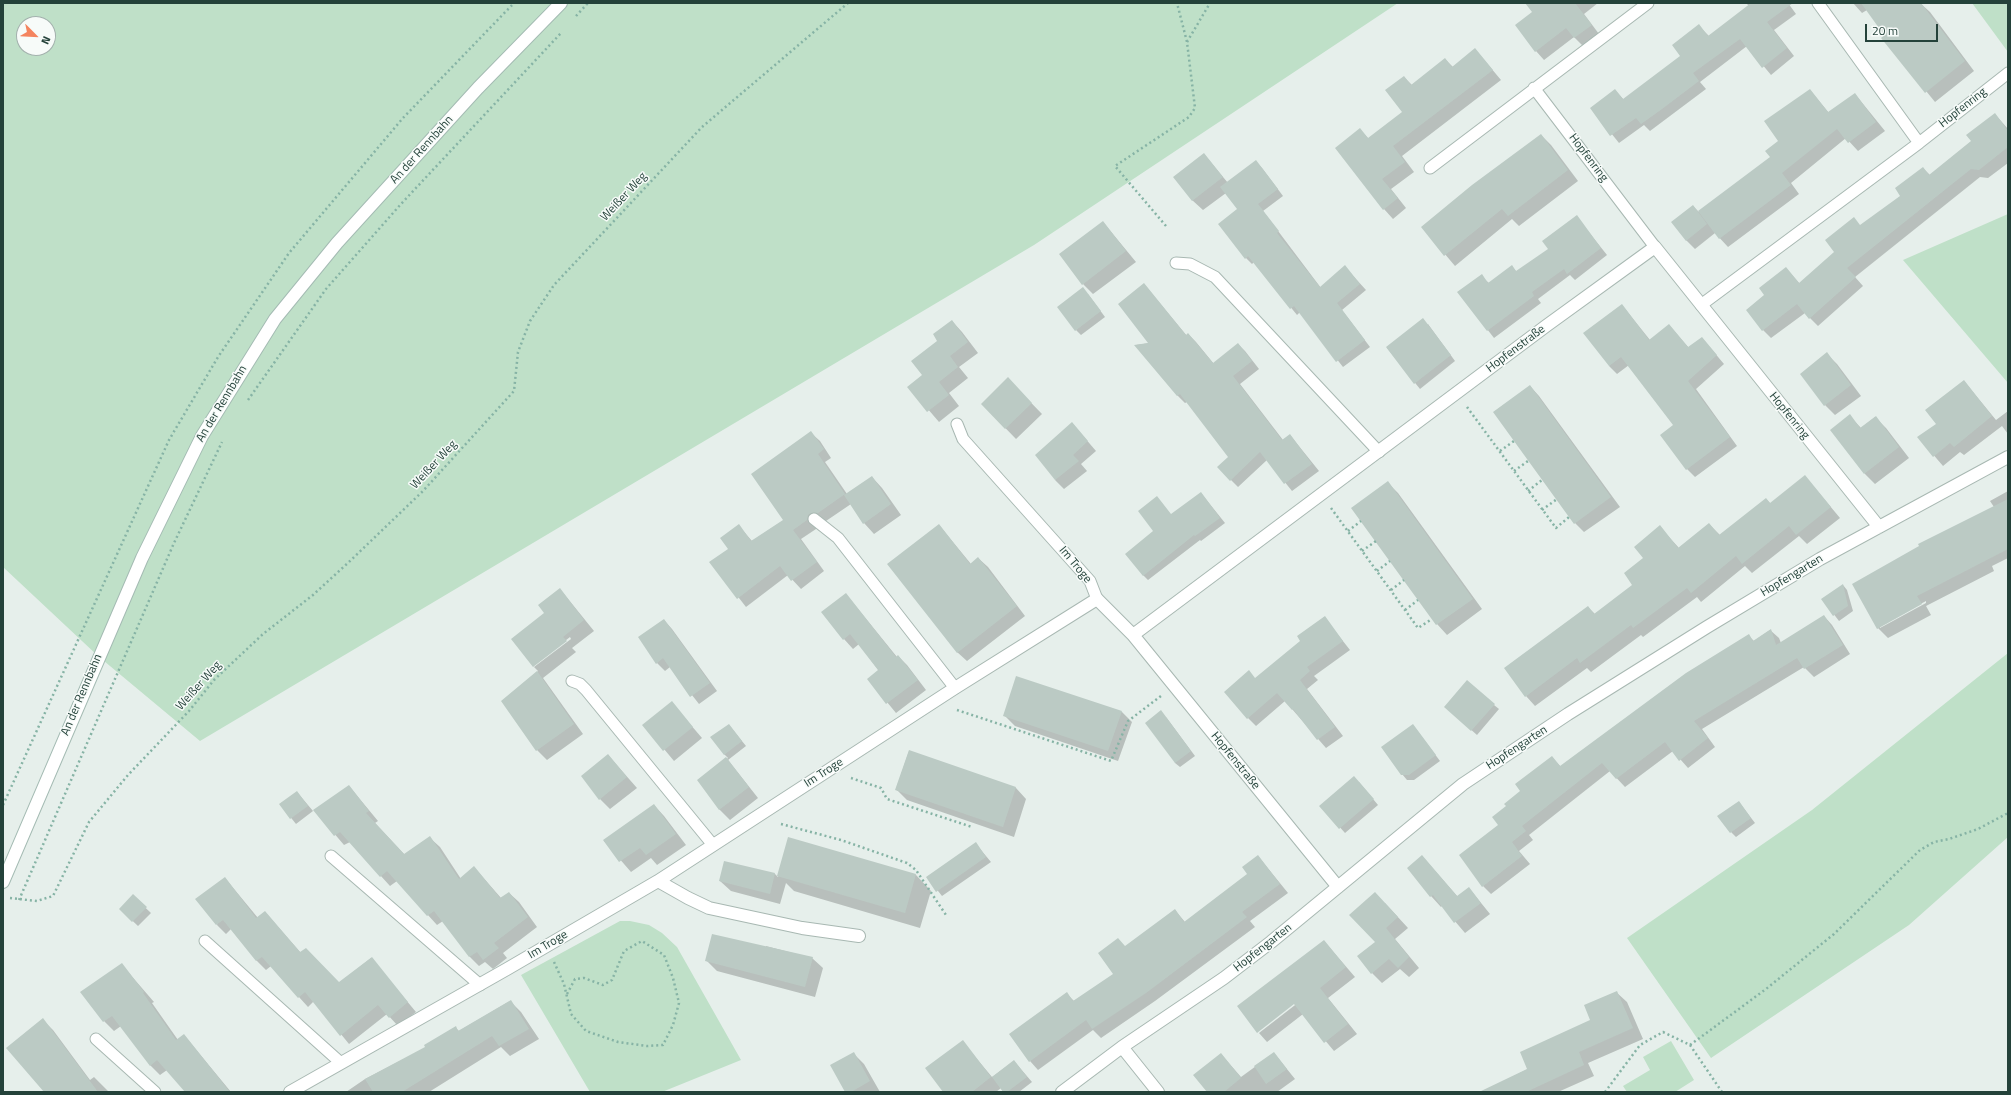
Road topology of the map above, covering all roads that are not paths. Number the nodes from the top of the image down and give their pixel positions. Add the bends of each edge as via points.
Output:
1 (561, 3) edge
2 (1648, 3) edge
3 (1818, 3) edge
4 (2008, 73) edge
5 (1534, 88) junction
6 (1919, 143) junction
7 (1430, 168) dead end
8 (1655, 247) junction
9 (1176, 263) dead end
10 (1701, 305) junction
11 (957, 424) dead end
12 (1379, 452) junction
13 (2008, 457) edge
14 (814, 519) dead end
15 (1879, 527) junction
16 (1097, 599) junction
17 (1133, 635) junction
18 (572, 681) dead end
19 (955, 688) junction
20 (713, 845) junction
21 (331, 856) dead end
22 (658, 881) junction
23 (3, 882) edge
24 (1338, 887) junction
25 (859, 936) dead end
26 (205, 941) dead end
27 (480, 985) junction
28 (96, 1039) dead end
29 (1122, 1047) junction
30 (341, 1063) junction
31 (155, 1092) edge
32 (290, 1092) edge
33 (1062, 1092) edge
34 (1158, 1092) edge

1 - 23 street, An der Rennbahn via 478,88 337,243 275,319 202,436 142,558
2 - 5 lane
3 - 6 lane
4 - 6 lane, Hopfenring
5 - 7 lane
5 - 8 lane, Hopfenring
6 - 10 lane, Hopfenring
8 - 10 street, Hopfenring
8 - 12 street, Hopfenstraße
9 - 12 lane via 1190,264 1215,277
10 - 15 street, Hopfenring
11 - 16 lane, Im Troge via 963,439 1090,581
12 - 17 street, Hopfenstraße
13 - 15 street, Hopfengarten
14 - 19 lane via 838,538
15 - 24 street, Hopfengarten via 1707,627 1462,784
16 - 17 street, Hopfenstraße
16 - 19 street, Im Troge
17 - 24 street, Hopfenstraße
18 - 20 lane via 586,690
19 - 20 street, Im Troge
20 - 22 street, Im Troge
21 - 27 lane
22 - 25 street via 709,908 802,928
22 - 27 street, Im Troge
24 - 29 street, Hopfengarten via 1224,978
26 - 30 lane
27 - 30 street, Im Troge
28 - 31 lane
29 - 33 street, Hopfengarten
29 - 34 street
30 - 32 street, Im Troge

